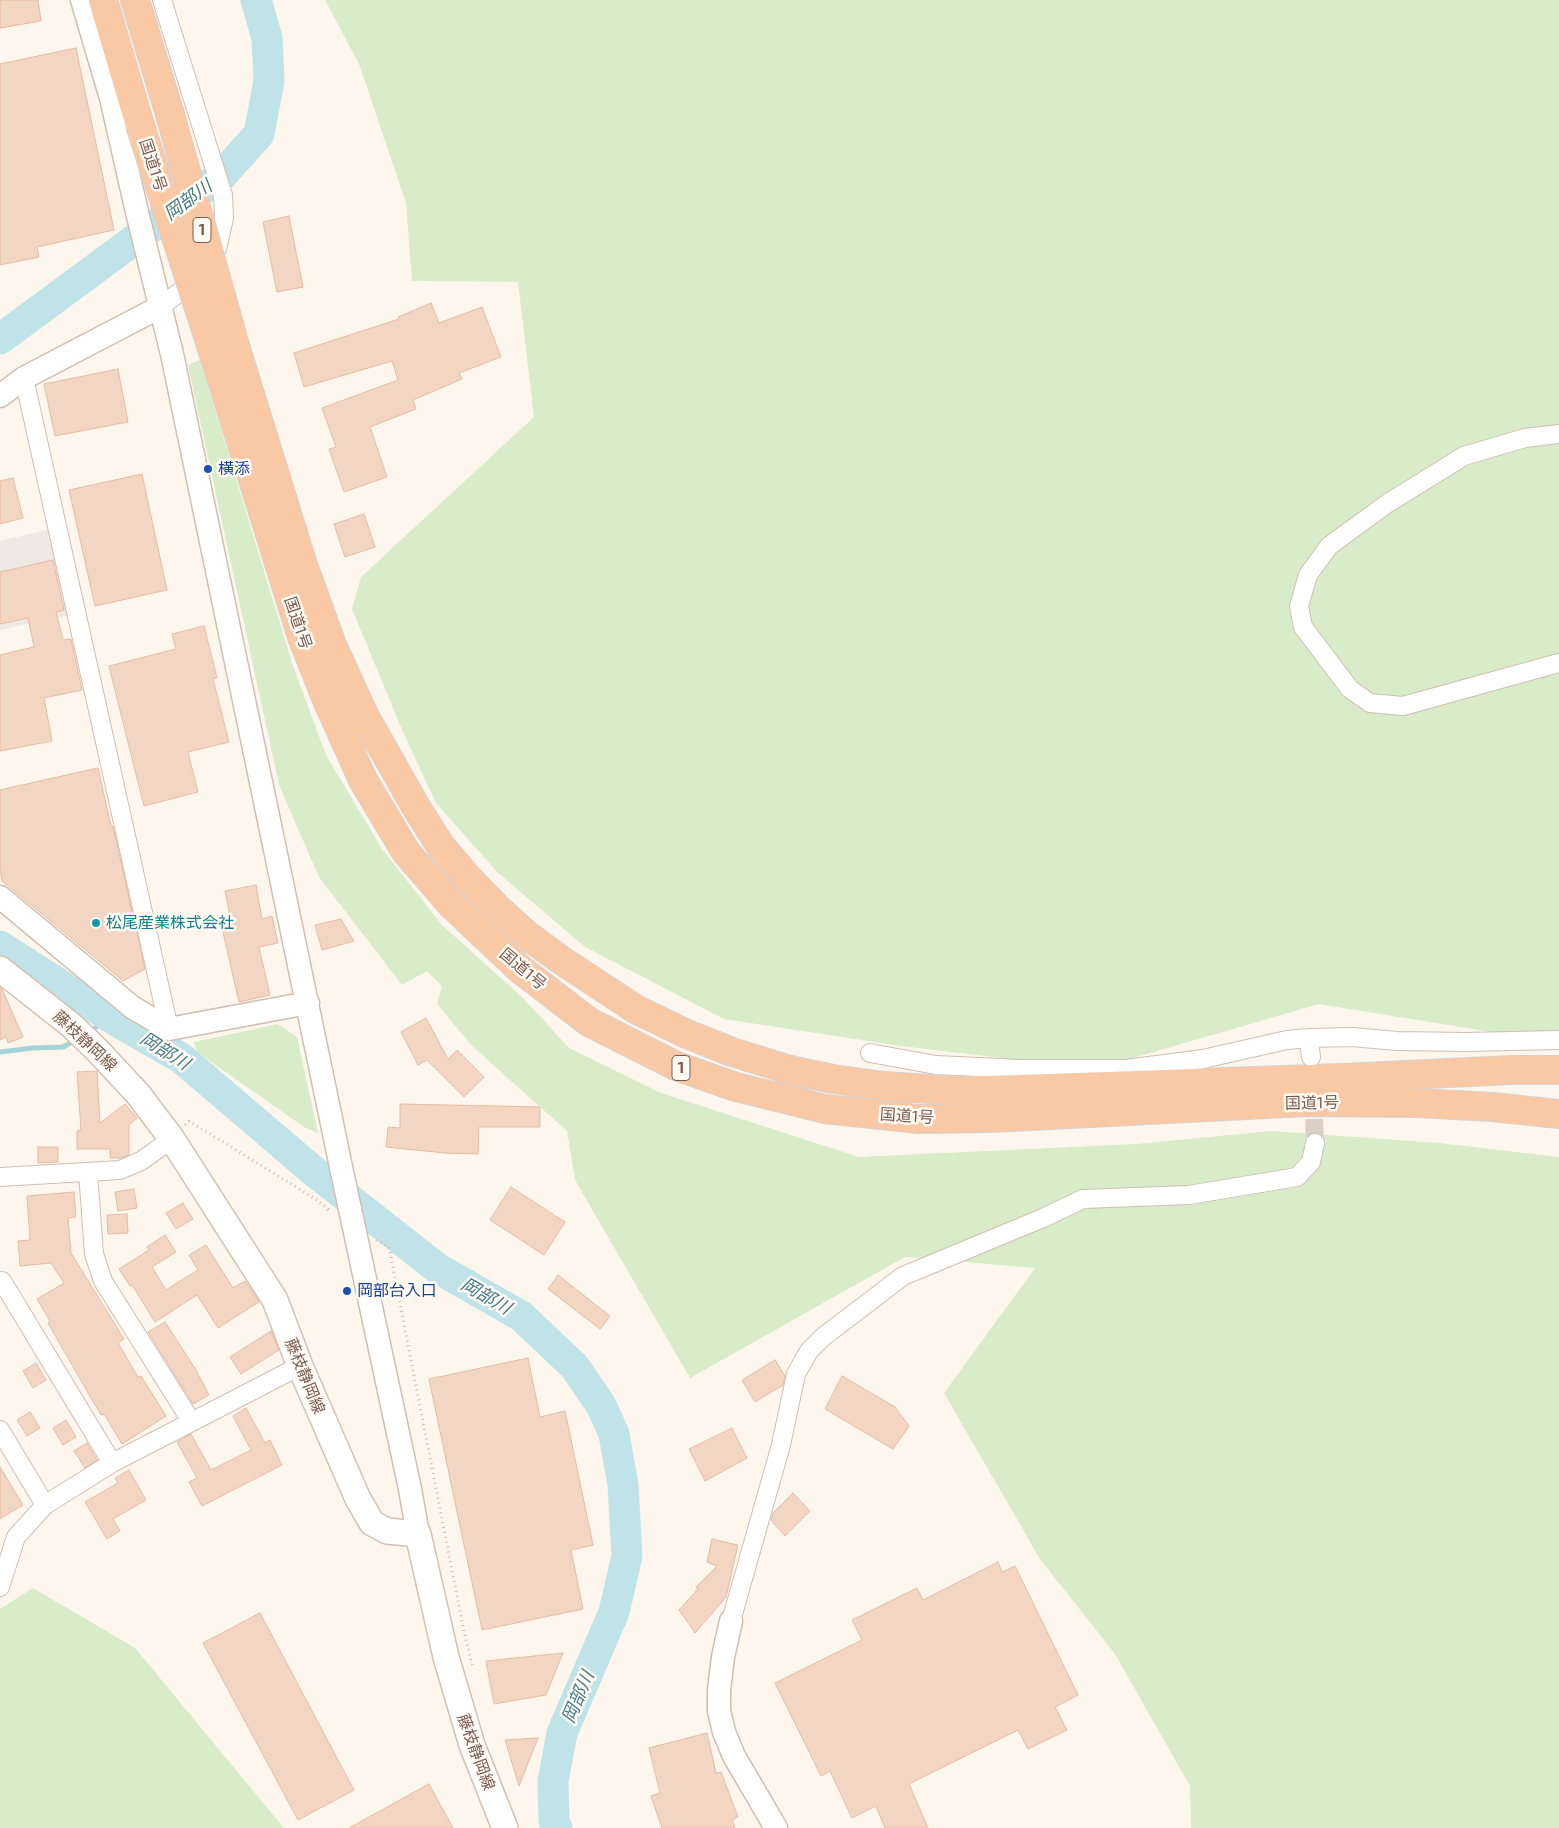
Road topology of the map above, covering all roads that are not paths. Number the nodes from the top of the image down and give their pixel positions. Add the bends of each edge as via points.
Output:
1 (82, 0) edge
2 (103, 0) edge
3 (135, 0) edge
4 (162, 0) edge
5 (160, 307) junction
6 (226, 354) junction
7 (24, 378) junction
8 (0, 396) edge
9 (1559, 434) edge
10 (1559, 663) edge
11 (0, 897) edge
12 (0, 969) edge
13 (308, 1003) junction
14 (169, 1029) junction
15 (1309, 1038) junction
16 (1559, 1040) edge
17 (870, 1053) dead end
18 (1311, 1057) dead end
19 (1559, 1070) edge
20 (1559, 1114) edge
21 (172, 1139) junction
22 (1315, 1143) tunnel mouth
23 (88, 1172) junction
24 (0, 1177) edge
25 (0, 1282) edge
26 (300, 1366) junction
27 (191, 1421) junction
28 (0, 1430) edge
29 (112, 1463) junction
30 (45, 1505) junction
31 (418, 1534) junction
32 (2, 1576) edge
33 (731, 1621) joint
34 (505, 1828) edge
35 (776, 1828) edge

1 - 5 street via 111,98
2 - 6 highway, 国道1号 / 1, bridge via 140,125
3 - 6 highway, 国道1号 / 1, bridge via 168,111
4 - 5 street via 223,194 224,218 217,249 185,288
5 - 7 street
5 - 13 street
6 - 19 highway, 国道1号 / 1 via 332,645 365,717 416,808 440,845 509,919 561,960 638,1010 732,1052 790,1070 884,1086 923,1089 962,1091
6 - 20 highway, 国道1号 / 1 via 302,637 363,780 406,852 451,904 520,969 589,1022 676,1066 736,1087 825,1109 918,1119 1000,1118 1306,1102 1417,1102
7 - 8 street
7 - 14 street
9 - 10 street via 1525,438 1464,456 1388,503 1329,546 1308,575 1299,606 1303,628 1350,689 1370,703 1402,706
11 - 14 street via 132,1007
12 - 21 main road, 藤枝静岡線 via 71,1025 138,1094
13 - 14 street
13 - 31 street
15 - 16 street via 1466,1042
15 - 17 street via 1126,1069 936,1065
15 - 18 street
21 - 23 street via 141,1161 120,1170
21 - 26 main road, 藤枝静岡線 via 275,1300
22 - 33 street via 1311,1162 1297,1177 1189,1195 1083,1199 903,1276 823,1337 809,1351 796,1374 780,1445
23 - 24 street
23 - 27 street via 94,1254 103,1281
25 - 29 street
26 - 27 street
26 - 31 main road, 藤枝静岡線 via 358,1499 372,1523 387,1531
27 - 29 street
28 - 30 street
29 - 30 street
30 - 32 street via 16,1537
31 - 34 main road, 藤枝静岡線 via 451,1675 472,1745
33 - 35 street via 723,1657 719,1711 734,1756

